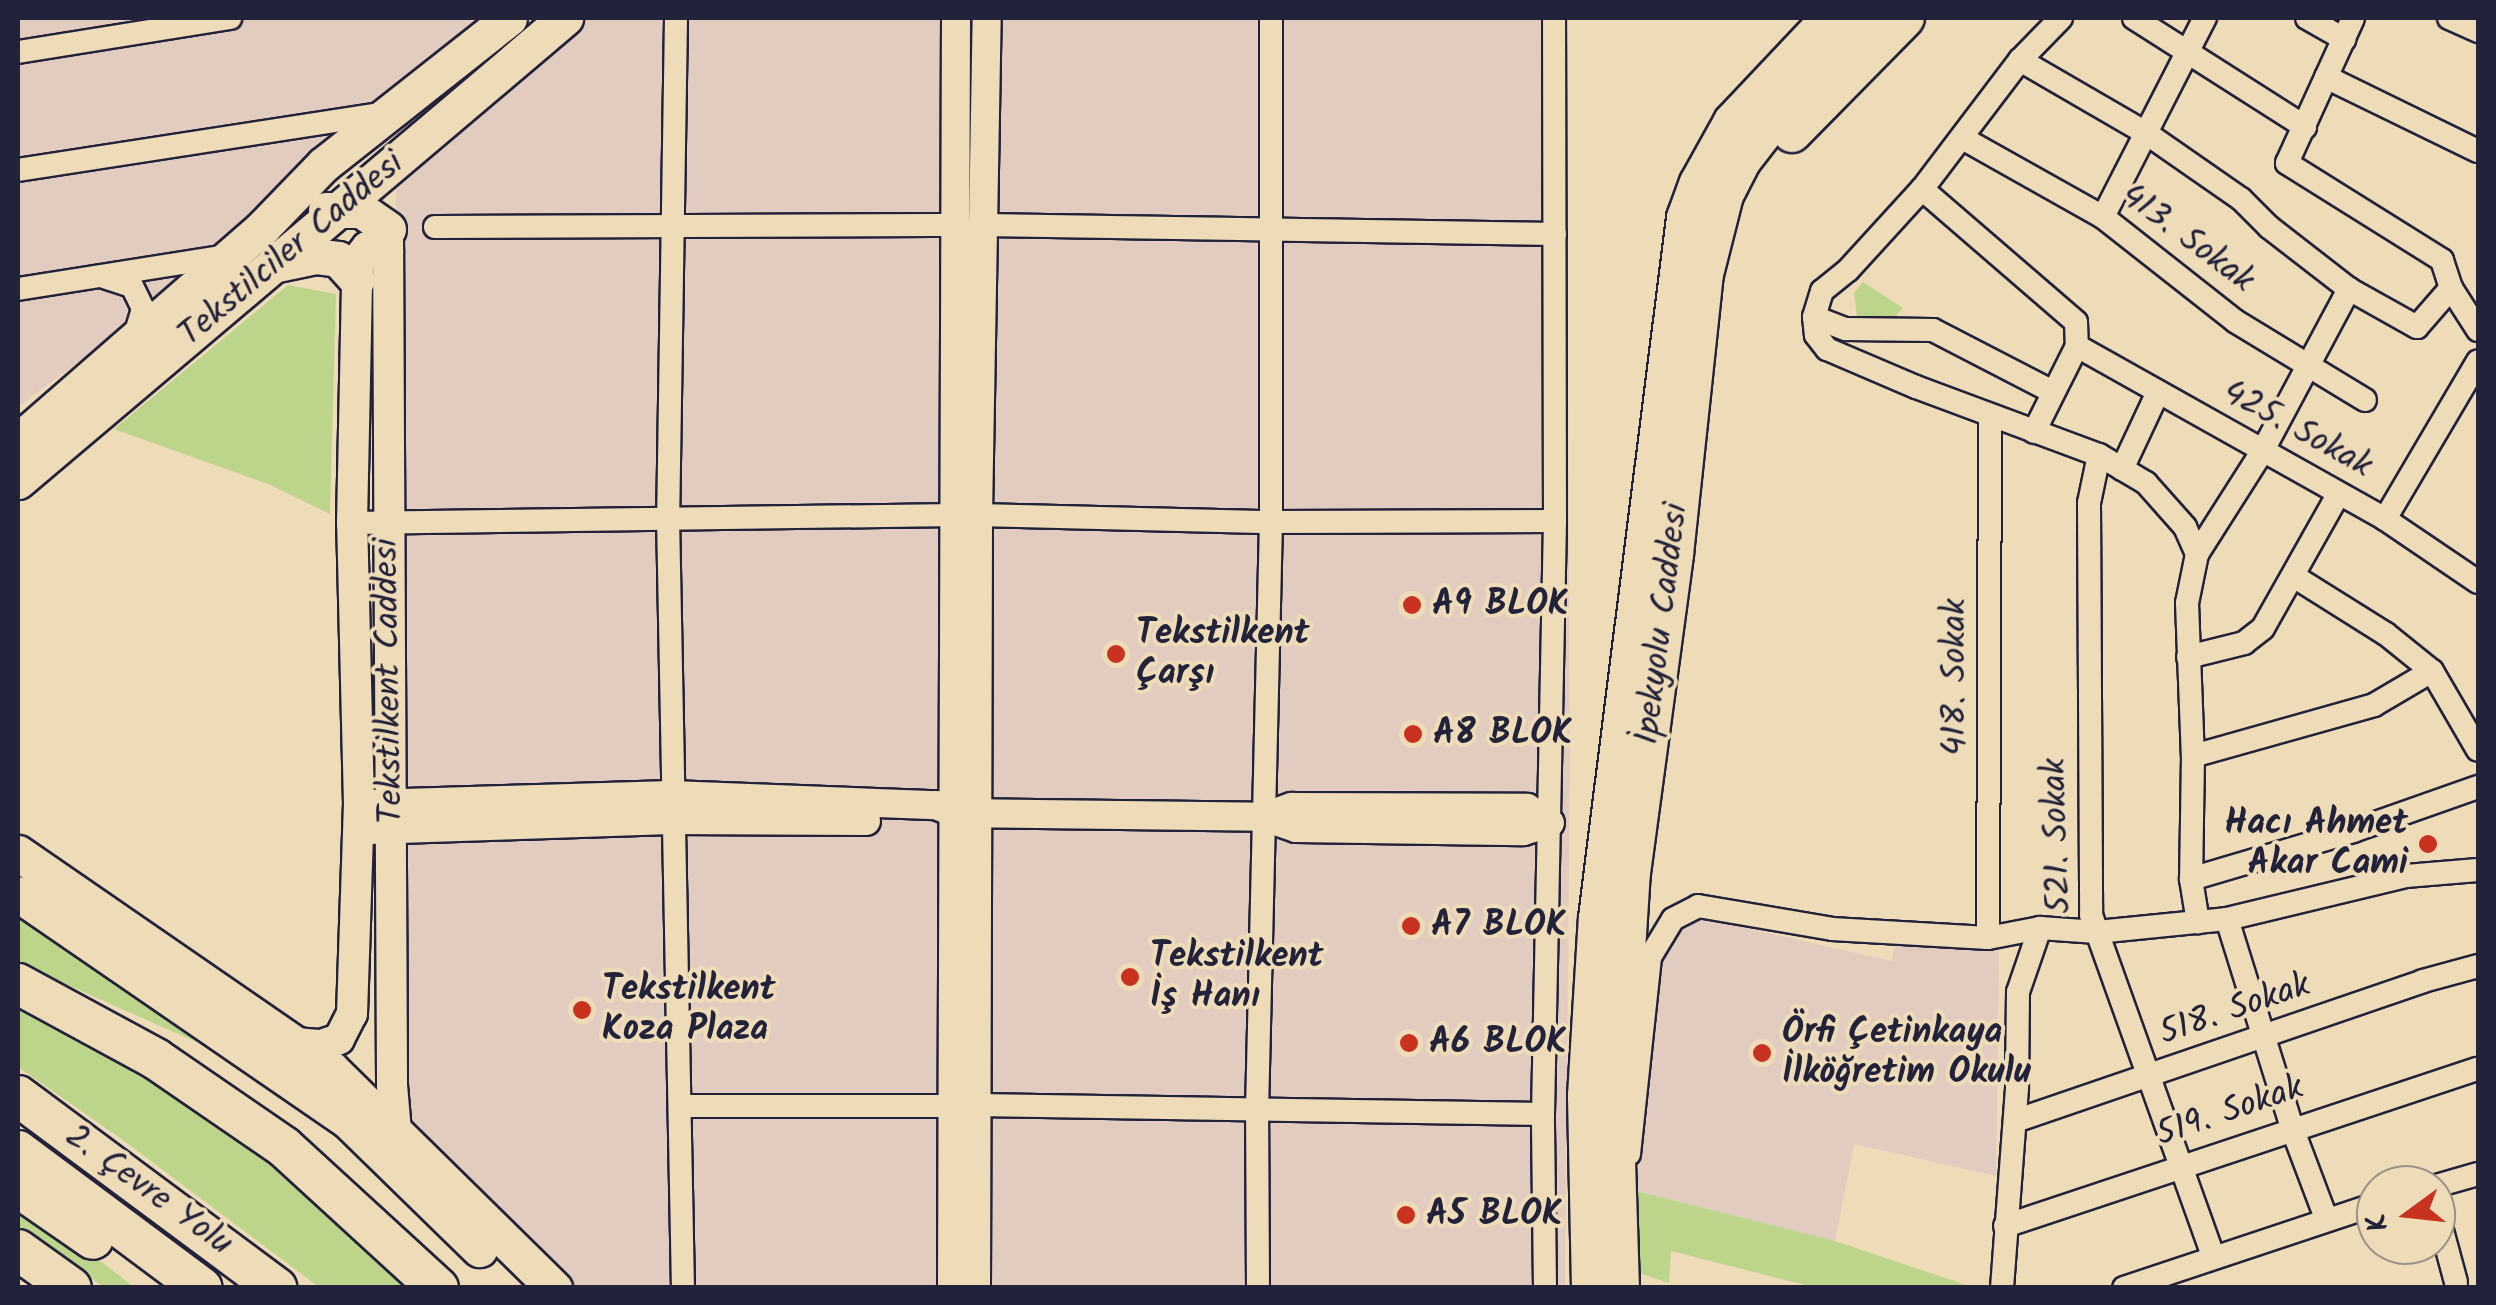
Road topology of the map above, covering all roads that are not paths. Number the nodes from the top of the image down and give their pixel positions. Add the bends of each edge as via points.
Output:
1 (230, 18) edge
2 (508, 18) edge
3 (566, 18) edge
4 (676, 18) edge
5 (956, 18) edge
6 (987, 18) edge
7 (1271, 18) edge
8 (1554, 18) edge
9 (1832, 18) edge
10 (1870, 18) edge
11 (1905, 18) edge
12 (2061, 18) edge
13 (2134, 18) edge
14 (2205, 18) edge
15 (2307, 18) edge
16 (2449, 18) edge
17 (2348, 28) edge
18 (2478, 31) edge
19 (2187, 50) junction
20 (18, 52) edge
21 (2020, 60) junction
22 (2326, 76) junction
23 (395, 111) junction
24 (2306, 127) junction
25 (2146, 133) junction
26 (1964, 138) junction
27 (2478, 151) edge
28 (390, 166) junction
29 (18, 170) edge
30 (1922, 189) junction
31 (342, 208) junction
32 (2104, 218) junction
33 (971, 225) junction
34 (435, 227) dead end
35 (263, 228) junction
36 (671, 228) junction
37 (1269, 232) junction
38 (1556, 234) junction
39 (388, 240) junction
40 (230, 255) junction
41 (276, 264) junction
42 (1704, 274) junction
43 (101, 276) junction
44 (356, 280) junction
45 (2451, 288) junction
46 (18, 289) edge
47 (2348, 289) junction
48 (1814, 317) junction
49 (2476, 319) edge
50 (134, 339) junction
51 (2077, 346) junction
52 (2478, 361) edge
53 (2306, 368) junction
54 (2053, 392) junction
55 (2158, 392) junction
56 (2365, 400) dead end
57 (1990, 416) junction
58 (2034, 432) junction
59 (18, 441) edge
60 (2262, 452) junction
61 (2099, 455) junction
62 (2122, 469) junction
63 (18, 482) edge
64 (2338, 495) junction
65 (967, 515) junction
66 (668, 516) junction
67 (2385, 520) junction
68 (1555, 521) junction
69 (1270, 522) junction
70 (352, 523) junction
71 (388, 523) junction
72 (2198, 554) junction
73 (2295, 577) junction
74 (2478, 582) edge
75 (2188, 657) junction
76 (2432, 672) junction
77 (2478, 750) edge
78 (2194, 756) junction
79 (2478, 787) edge
80 (671, 808) junction
81 (967, 813) junction
82 (392, 817) junction
83 (1264, 817) junction
84 (358, 818) junction
85 (1550, 824) junction
86 (18, 853) edge
87 (2478, 870) edge
88 (2191, 879) junction
89 (18, 894) edge
90 (2227, 919) junction
91 (2198, 922) junction
92 (2040, 928) junction
93 (2096, 932) junction
94 (1988, 938) junction
95 (2478, 966) edge
96 (18, 984) edge
97 (2264, 1038) junction
98 (296, 1043) junction
99 (2478, 1068) edge
100 (2151, 1077) junction
101 (18, 1096) edge
102 (964, 1105) junction
103 (681, 1106) junction
104 (1257, 1111) junction
105 (1543, 1114) junction
106 (2014, 1121) junction
107 (2292, 1128) junction
108 (396, 1132) junction
109 (18, 1151) edge
110 (2182, 1166) junction
111 (18, 1187) edge
112 (1616, 1201) junction
113 (2356, 1210) edge
114 (2326, 1218) junction
115 (2005, 1226) junction
116 (18, 1250) edge
117 (2213, 1256) junction
118 (1590, 1277) edge
119 (71, 1288) edge
120 (158, 1288) edge
121 (202, 1288) edge
122 (278, 1288) edge
123 (438, 1288) edge
124 (519, 1288) edge
125 (554, 1288) edge
126 (683, 1288) edge
127 (952, 1288) edge
128 (976, 1288) edge
129 (1258, 1288) edge
130 (1545, 1288) edge
131 (1620, 1288) edge
132 (2002, 1288) edge
133 (2124, 1288) edge

1 - 20 street
2 - 23 main road, Tekstilciler Caddesi
3 - 28 main road, Tekstilciler Caddesi
4 - 36 street
5 - 33 street
6 - 33 street
7 - 37 street
8 - 38 street
9 - 118 highway, İpekyolu Caddesi via 1733,122 1686,218 1598,918 1587,1096
10 - 42 highway, İpekyolu Caddesi via 1742,160 1724,195
11 - 42 highway via 1770,158 1736,207
12 - 21 street
13 - 19 street
14 - 19 street
15 - 17 street
16 - 18 street
17 - 22 street
19 - 24 street
19 - 25 street
21 - 25 street
21 - 26 street
22 - 24 street
22 - 27 street
23 - 29 street
23 - 35 main road, Tekstilciler Caddesi via 323,165
24 - 45 street via 2287,164 2442,260
25 - 32 street
25 - 47 street via 2242,199
26 - 30 street
26 - 32 street, 413. Sokak
28 - 31 main road, Tekstilciler Caddesi
28 - 39 main road
30 - 48 street via 1822,291
30 - 51 street via 2076,322
31 - 35 main road
31 - 39 main road via 373,214
31 - 41 main road, Tekstilciler Caddesi
32 - 53 street, 413. Sokak
33 - 36 street
33 - 37 street
33 - 65 street
34 - 36 street
35 - 40 main road, Tekstilciler Caddesi
36 - 66 street
37 - 38 street
37 - 69 street
38 - 68 street
39 - 44 main road via 367,247
39 - 71 main road, Tekstilkent Caddesi
40 - 43 street
40 - 50 main road, Tekstilciler Caddesi
41 - 44 main road via 327,257 350,267
41 - 63 main road, Tekstilciler Caddesi
42 - 112 highway, İpekyolu Caddesi via 1632,872
43 - 46 street
43 - 50 street via 132,286 143,309
44 - 70 main road, Tekstilkent Caddesi
45 - 47 street via 2417,328
45 - 49 street
47 - 53 street
48 - 54 street via 1846,329 1933,330
48 - 57 street via 1827,349
50 - 59 main road, Tekstilciler Caddesi
51 - 54 street
51 - 55 street, 425. Sokak
52 - 67 street
53 - 56 street, 413. Sokak
53 - 60 street
54 - 58 street
55 - 60 street, 425. Sokak
55 - 62 street
57 - 58 street
57 - 94 street, 418. Sokak
58 - 61 street
60 - 64 street, 425. Sokak
60 - 72 street
61 - 62 street
61 - 93 street, 521. Sokak via 2089,503
62 - 72 street via 2172,512
64 - 67 street, 425. Sokak
64 - 73 street
65 - 66 street
65 - 69 street
65 - 81 street
66 - 71 street
66 - 80 street
67 - 74 street, 425. Sokak
68 - 69 street
68 - 85 street
69 - 83 street
70 - 71 street
70 - 84 main road, Tekstilkent Caddesi
71 - 82 main road, Tekstilkent Caddesi
72 - 75 street via 2187,603
73 - 75 street via 2254,636
73 - 76 street via 2386,634
75 - 78 street
76 - 77 street
76 - 78 street via 2374,705
78 - 88 street
79 - 88 street
80 - 81 street via 936,805
80 - 82 street
80 - 103 street
81 - 83 street
81 - 102 street
82 - 84 street
82 - 108 main road, Tekstilkent Caddesi
83 - 85 street via 1296,828 1523,831
83 - 104 street
84 - 98 main road, Tekstilkent Caddesi via 348,1028 321,1045
85 - 105 street
86 - 98 main road
87 - 90 street via 2406,876
88 - 91 street
89 - 124 main road via 347,1120
90 - 91 street
90 - 97 street
91 - 93 street
92 - 93 street
92 - 94 street
92 - 106 street via 2018,992
93 - 100 street, 521. Sokak
94 - 112 street via 1832,929 1698,906 1673,919 1650,956 1638,1104
95 - 97 street, 518. Sokak
96 - 123 highway via 156,1059 269,1137
97 - 100 street, 518. Sokak
97 - 107 street
98 - 108 main road
99 - 107 street, 519. Sokak
100 - 106 street, 518. Sokak
100 - 110 street, 521. Sokak
101 - 122 highway, 2. Çevre Yolu
102 - 103 street
102 - 104 street
102 - 127 street
102 - 128 street
103 - 126 street
104 - 105 street
104 - 129 street
105 - 130 street
106 - 115 street
107 - 110 street, 519. Sokak
107 - 114 street
108 - 125 main road
109 - 121 highway, 2. Çevre Yolu
110 - 115 street, 519. Sokak
110 - 117 street, 521. Sokak
111 - 120 highway
112 - 131 highway, İpekyolu Caddesi
113 - 114 street
114 - 117 street
115 - 132 street
116 - 119 highway
117 - 133 street

